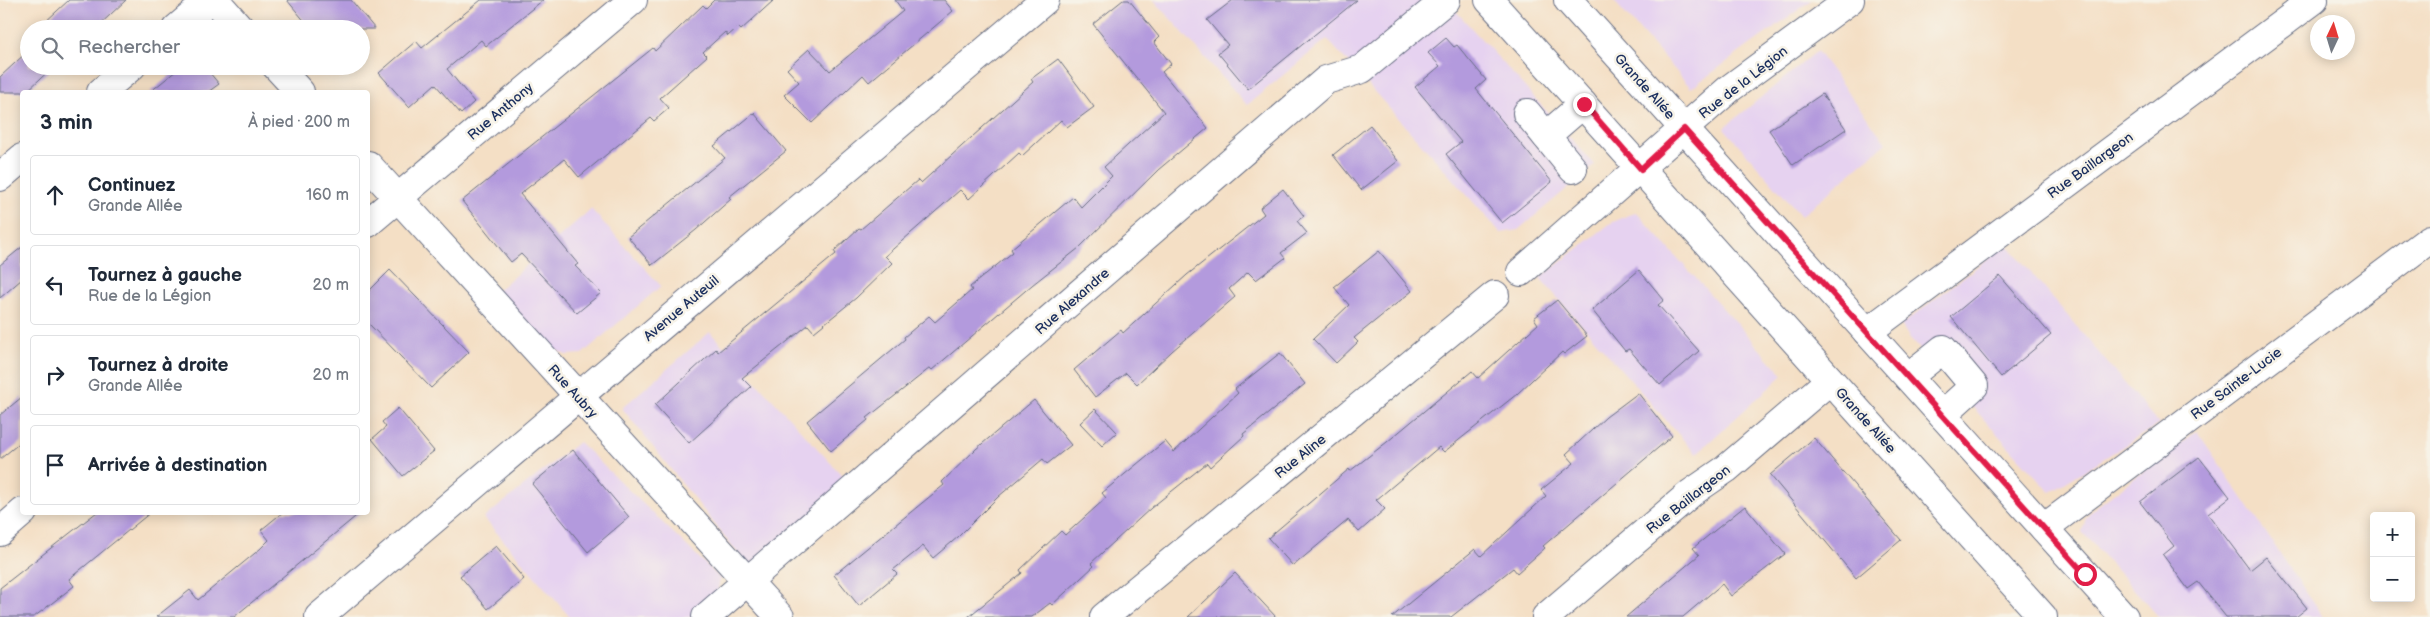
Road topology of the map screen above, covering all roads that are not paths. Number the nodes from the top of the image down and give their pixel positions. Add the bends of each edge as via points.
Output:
1 (210, 0) edge
2 (215, 0) edge
3 (633, 0) edge
4 (1045, 0) edge
5 (1446, 0) edge
6 (1489, 0) edge
7 (1568, 0) edge
8 (1850, 0) edge
9 (2314, 0) edge
10 (187, 20) edge
11 (233, 20) edge
12 (121, 75) edge
13 (284, 75) edge
14 (103, 90) edge
15 (298, 90) edge
16 (1584, 104) junction
17 (1527, 113) dead end
18 (1684, 129) junction
19 (1546, 136) junction
20 (20, 160) edge
21 (370, 167) edge
22 (1573, 169) dead end
23 (1641, 169) junction
24 (0, 177) edge
25 (398, 198) junction
26 (370, 221) edge
27 (2430, 239) edge
28 (1521, 272) dead end
29 (1495, 295) dead end
30 (1867, 332) junction
31 (1908, 378) junction
32 (1830, 380) junction
33 (578, 396) junction
34 (1942, 415) junction
35 (20, 515) edge
36 (2044, 528) junction
37 (0, 532) edge
38 (748, 582) junction
39 (319, 617) edge
40 (706, 617) edge
41 (780, 617) edge
42 (1104, 617) edge
43 (1546, 617) edge
44 (2043, 617) edge
45 (2124, 617) edge

1 - 10 street
2 - 11 street
3 - 25 street, Rue Anthony
4 - 33 street, Avenue Auteuil
5 - 38 street, Rue Alexandre via 1362,69 1326,80
6 - 16 street, Grande Allée
7 - 18 street, Grande Allée
8 - 18 street, Rue de la Légion via 1730,89
9 - 30 street, Rue Baillargeon
12 - 14 street
13 - 15 street
16 - 19 street
16 - 23 street, Grande Allée
17 - 19 street
18 - 23 street, Rue de la Légion
18 - 30 street, Grande Allée
19 - 22 street
20 - 24 street
21 - 25 street, Rue Aubry
23 - 28 street
23 - 32 street, Grande Allée
25 - 26 street, Rue Anthony
25 - 33 street, Rue Aubry
27 - 36 street, Rue Sainte-Lucie
29 - 42 street, Rue Aline
30 - 31 street, Grande Allée
31 - 34 street, Grande Allée
31 - 34 street via 1942,349 1974,386
32 - 43 street, Rue Baillargeon
32 - 44 street, Grande Allée
33 - 38 street, Rue Aubry
33 - 39 street, Avenue Auteuil
34 - 36 street, Grande Allée
35 - 37 street
36 - 45 street, Grande Allée
38 - 40 street, Rue Alexandre
38 - 41 street, Rue Aubry

